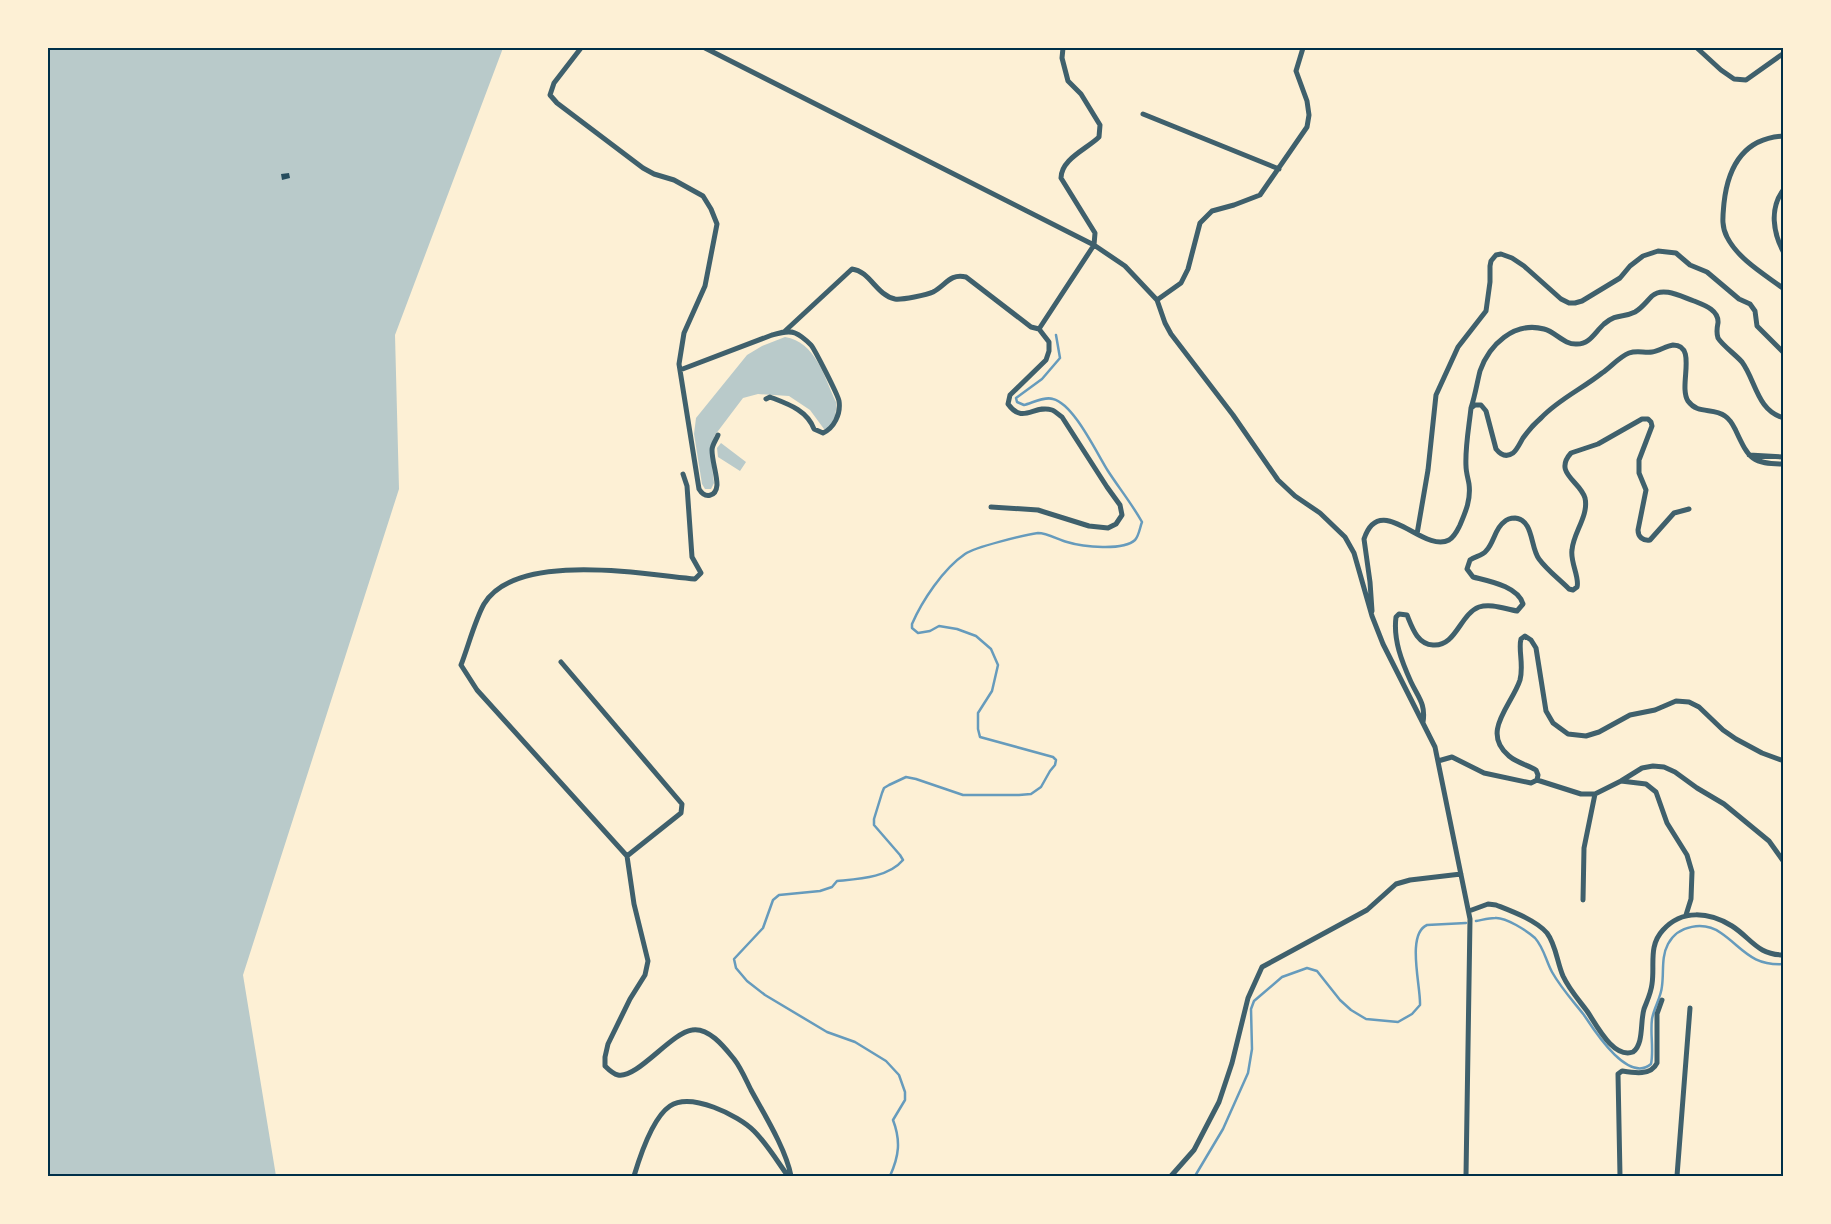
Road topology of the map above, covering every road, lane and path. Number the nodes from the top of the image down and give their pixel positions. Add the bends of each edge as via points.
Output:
1 (581, 48) edge
2 (705, 48) edge
3 (1063, 48) edge
4 (1303, 48) edge
5 (1697, 48) edge
6 (1784, 53) edge
7 (1143, 114) dead end
8 (1784, 136) edge
9 (1279, 169) junction
10 (1784, 189) edge
11 (1094, 245) junction
12 (1784, 253) edge
13 (1784, 288) edge
14 (1157, 300) junction
15 (1039, 328) junction
16 (784, 332) junction
17 (1784, 353) edge
18 (680, 370) junction
19 (766, 399) dead end
20 (1471, 408) junction
21 (1784, 418) edge
22 (718, 435) dead end
23 (1749, 455) junction
24 (1784, 457) edge
25 (1784, 464) edge
26 (683, 474) dead end
27 (991, 507) dead end
28 (1689, 509) dead end
29 (1417, 534) junction
30 (1372, 616) junction
31 (561, 662) dead end
32 (1423, 722) junction
33 (1438, 761) junction
34 (1784, 761) edge
35 (1537, 780) junction
36 (1620, 781) junction
37 (1595, 794) junction
38 (627, 856) junction
39 (1784, 862) edge
40 (1461, 874) junction
41 (1583, 900) dead end
42 (1469, 911) junction
43 (1686, 915) junction
44 (1784, 954) edge
45 (1662, 1000) dead end
46 (1690, 1008) dead end
47 (634, 1176) edge
48 (789, 1176) edge
49 (1171, 1176) edge
50 (1466, 1176) edge
51 (1620, 1176) edge
52 (1677, 1176) edge

1 - 18 street via 554,83 550,96 643,168 703,196 717,224 705,286 684,333
2 - 11 street
3 - 11 street via 1068,81 1081,94 1100,125 1099,137 1061,170 1061,178 1095,233
4 - 9 street via 1296,71 1307,102 1308,127
5 - 6 street via 1734,79 1746,80
7 - 9 street
8 - 13 street via 1761,140 1747,148 1734,164 1722,222 1726,235 1741,256
9 - 14 street via 1260,194 1212,211 1200,222 1188,269 1181,282
10 - 12 street via 1776,200 1774,212 1776,232
11 - 14 street via 1125,266
11 - 15 street
14 - 30 street via 1171,334 1278,480 1320,513 1345,538 1354,552
15 - 16 street via 1031,327 966,277 959,275 932,292 896,300 884,294 859,270 852,269
15 - 27 street via 1049,342 1046,360 1010,395 1008,404 1014,412 1021,414 1052,410 1062,417 1120,505 1122,515 1116,524 1108,528 1089,526 1038,510
16 - 18 street
16 - 19 street via 796,333 812,346 839,401 835,424 823,434 814,429 802,411 770,397
17 - 29 street via 1757,326 1750,304 1676,253 1658,251 1643,256 1620,278 1575,303 1561,299 1512,258 1496,255 1490,266 1486,311 1458,347 1436,395
18 - 22 street via 699,490 706,496 714,493 717,486 712,447
20 - 21 street via 1484,363 1497,344 1509,334 1523,328 1538,328 1570,344 1580,344 1590,340 1610,320 1635,312 1655,294 1664,292 1712,310 1717,318 1716,330 1720,340 1744,365 1765,406
20 - 23 street via 1484,407 1496,449 1500,454 1509,455 1550,409 1622,357 1630,352 1653,352 1675,346 1682,348 1687,357 1684,387 1689,402 1703,411 1718,412 1727,417
20 - 29 street via 1466,466 1470,492 1466,511 1456,534 1446,541 1432,541
23 - 24 street
23 - 25 street via 1763,464
26 - 38 street via 687,486 692,557 701,573 694,578 578,568 524,576 500,588 484,604 462,665 477,690
28 - 32 street via 1674,513 1650,540 1639,536 1646,490 1640,479 1639,460 1652,426 1648,419 1642,419 1598,444 1570,453 1565,462 1566,470 1580,488 1585,502 1585,512 1571,552 1577,587 1569,589 1540,560 1527,525 1512,518 1501,525 1486,552 1470,560 1467,569 1473,578 1497,583 1520,598 1520,610 1488,605 1479,607 1467,615 1449,640 1435,646 1418,638 1407,615 1399,614 1396,618 1396,641 1402,662 1424,706
29 - 30 street via 1390,521 1379,522 1368,530 1364,539
30 - 32 street via 1382,644
31 - 38 street via 682,804 681,813
32 - 33 street
33 - 35 street via 1452,757 1484,773 1531,783
33 - 40 street
34 - 35 street via 1736,739 1689,702 1676,701 1630,715 1586,736 1563,731 1546,711 1536,648 1525,636 1520,643 1519,683 1498,722 1497,734 1504,751 1536,770
35 - 37 street via 1581,794
36 - 37 street
36 - 39 street via 1647,767 1670,769 1752,826 1769,841
36 - 43 street via 1646,784 1656,792 1667,823 1687,855 1692,872 1691,899
37 - 41 street via 1584,848
38 - 48 street via 648,961 645,975 608,1044 605,1066 612,1073 626,1075 691,1030 702,1031 716,1039 735,1060 770,1124 789,1167
40 - 42 street
40 - 49 street via 1396,884 1366,910 1262,966 1248,998 1219,1102 1194,1150
42 - 43 street via 1496,904 1543,929 1551,940 1572,993 1606,1039 1626,1053 1633,1052 1639,1045 1644,1009 1652,986 1653,945 1665,928
42 - 50 street
43 - 44 street via 1716,918 1732,926 1762,950
45 - 51 street via 1657,1014 1655,1067 1652,1071 1622,1071 1618,1074
46 - 52 street
47 - 48 street via 661,1115 676,1103 686,1102 722,1111 752,1129

